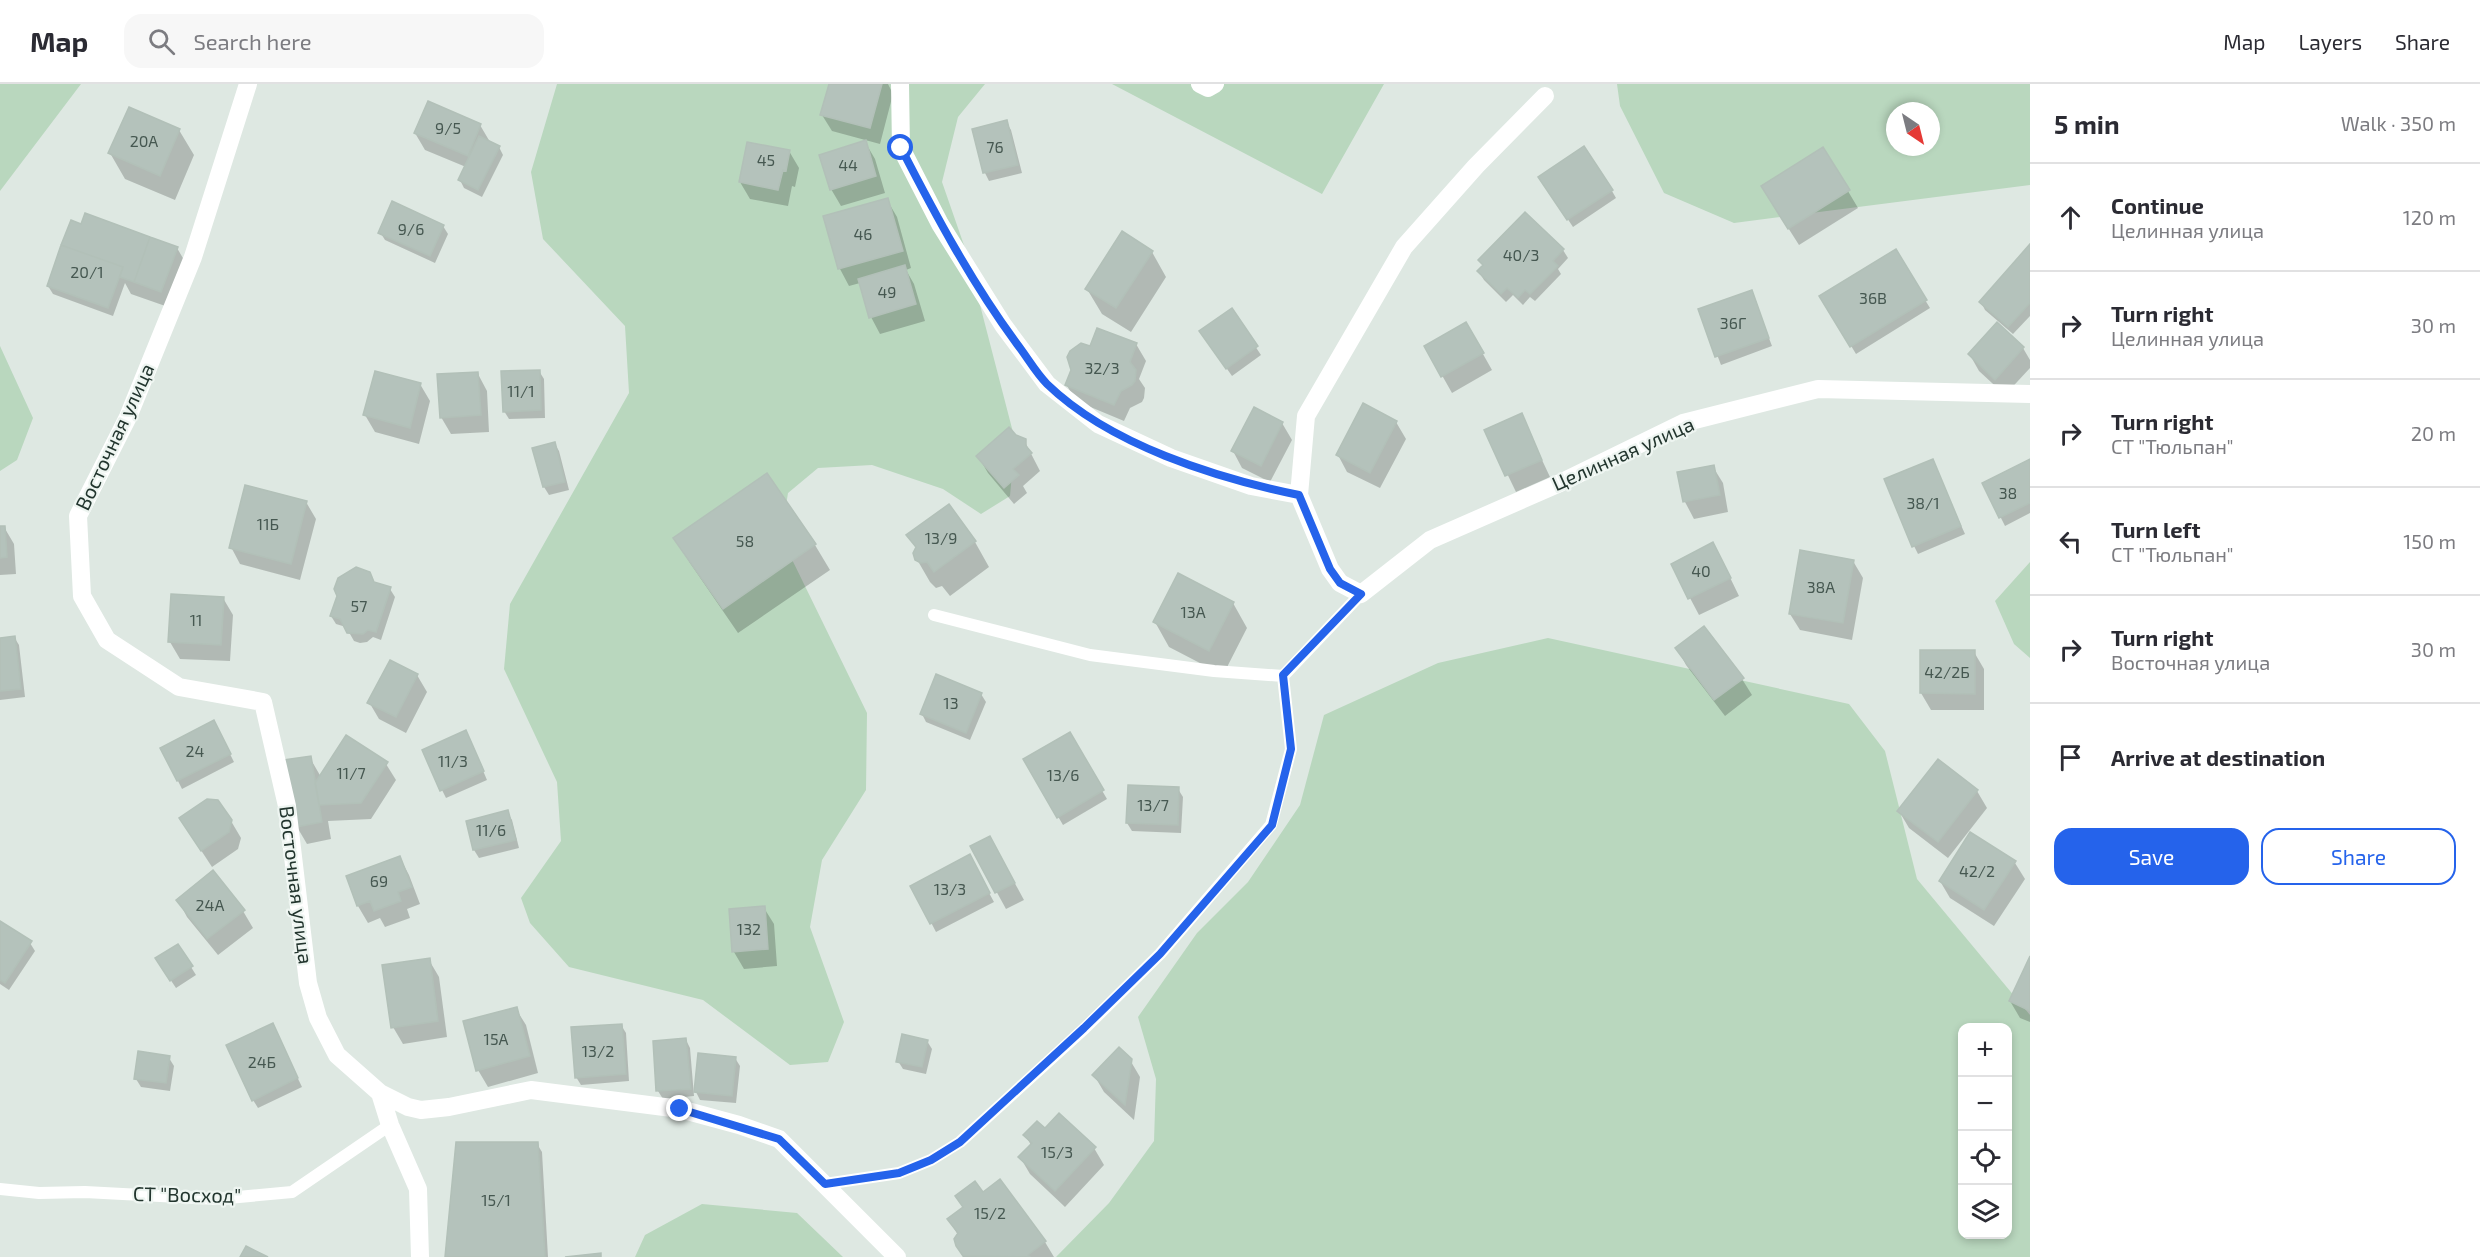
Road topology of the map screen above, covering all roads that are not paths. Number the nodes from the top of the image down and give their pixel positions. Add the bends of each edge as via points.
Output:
1 (248, 84) edge
2 (900, 84) edge
3 (1200, 84) edge
4 (1215, 84) edge
5 (1545, 96) dead end
6 (2030, 394) edge
7 (1299, 495) junction
8 (1361, 594) junction
9 (934, 615) dead end
10 (1283, 675) junction
11 (380, 1093) junction
12 (390, 1125) junction
13 (825, 1184) junction
14 (0, 1189) edge
15 (420, 1257) edge
16 (897, 1257) edge

1 - 11 street, Восточная улица via 193,257 128,417 78,516 82,596 107,640 179,687 263,702 287,806 308,983 318,1018 337,1055
2 - 7 street via 901,148 945,233 1003,325 1047,384 1098,424 1171,458 1251,486
3 - 4 street
5 - 7 street via 1404,247 1306,416
6 - 8 street, Целинная улица via 1818,389 1683,423 1430,540
7 - 8 street via 1330,569 1340,583
8 - 10 lane
9 - 10 lane via 1090,655 1214,671
10 - 13 lane via 1291,749 1272,825 1160,954 960,1142 899,1173
11 - 12 street
11 - 13 street, Восточная улица via 421,1110 531,1090 680,1109 779,1139
12 - 14 lane, СТ "Восход" via 292,1192 217,1199 86,1192 39,1194
12 - 15 street via 418,1189
13 - 16 street, Восточная улица

